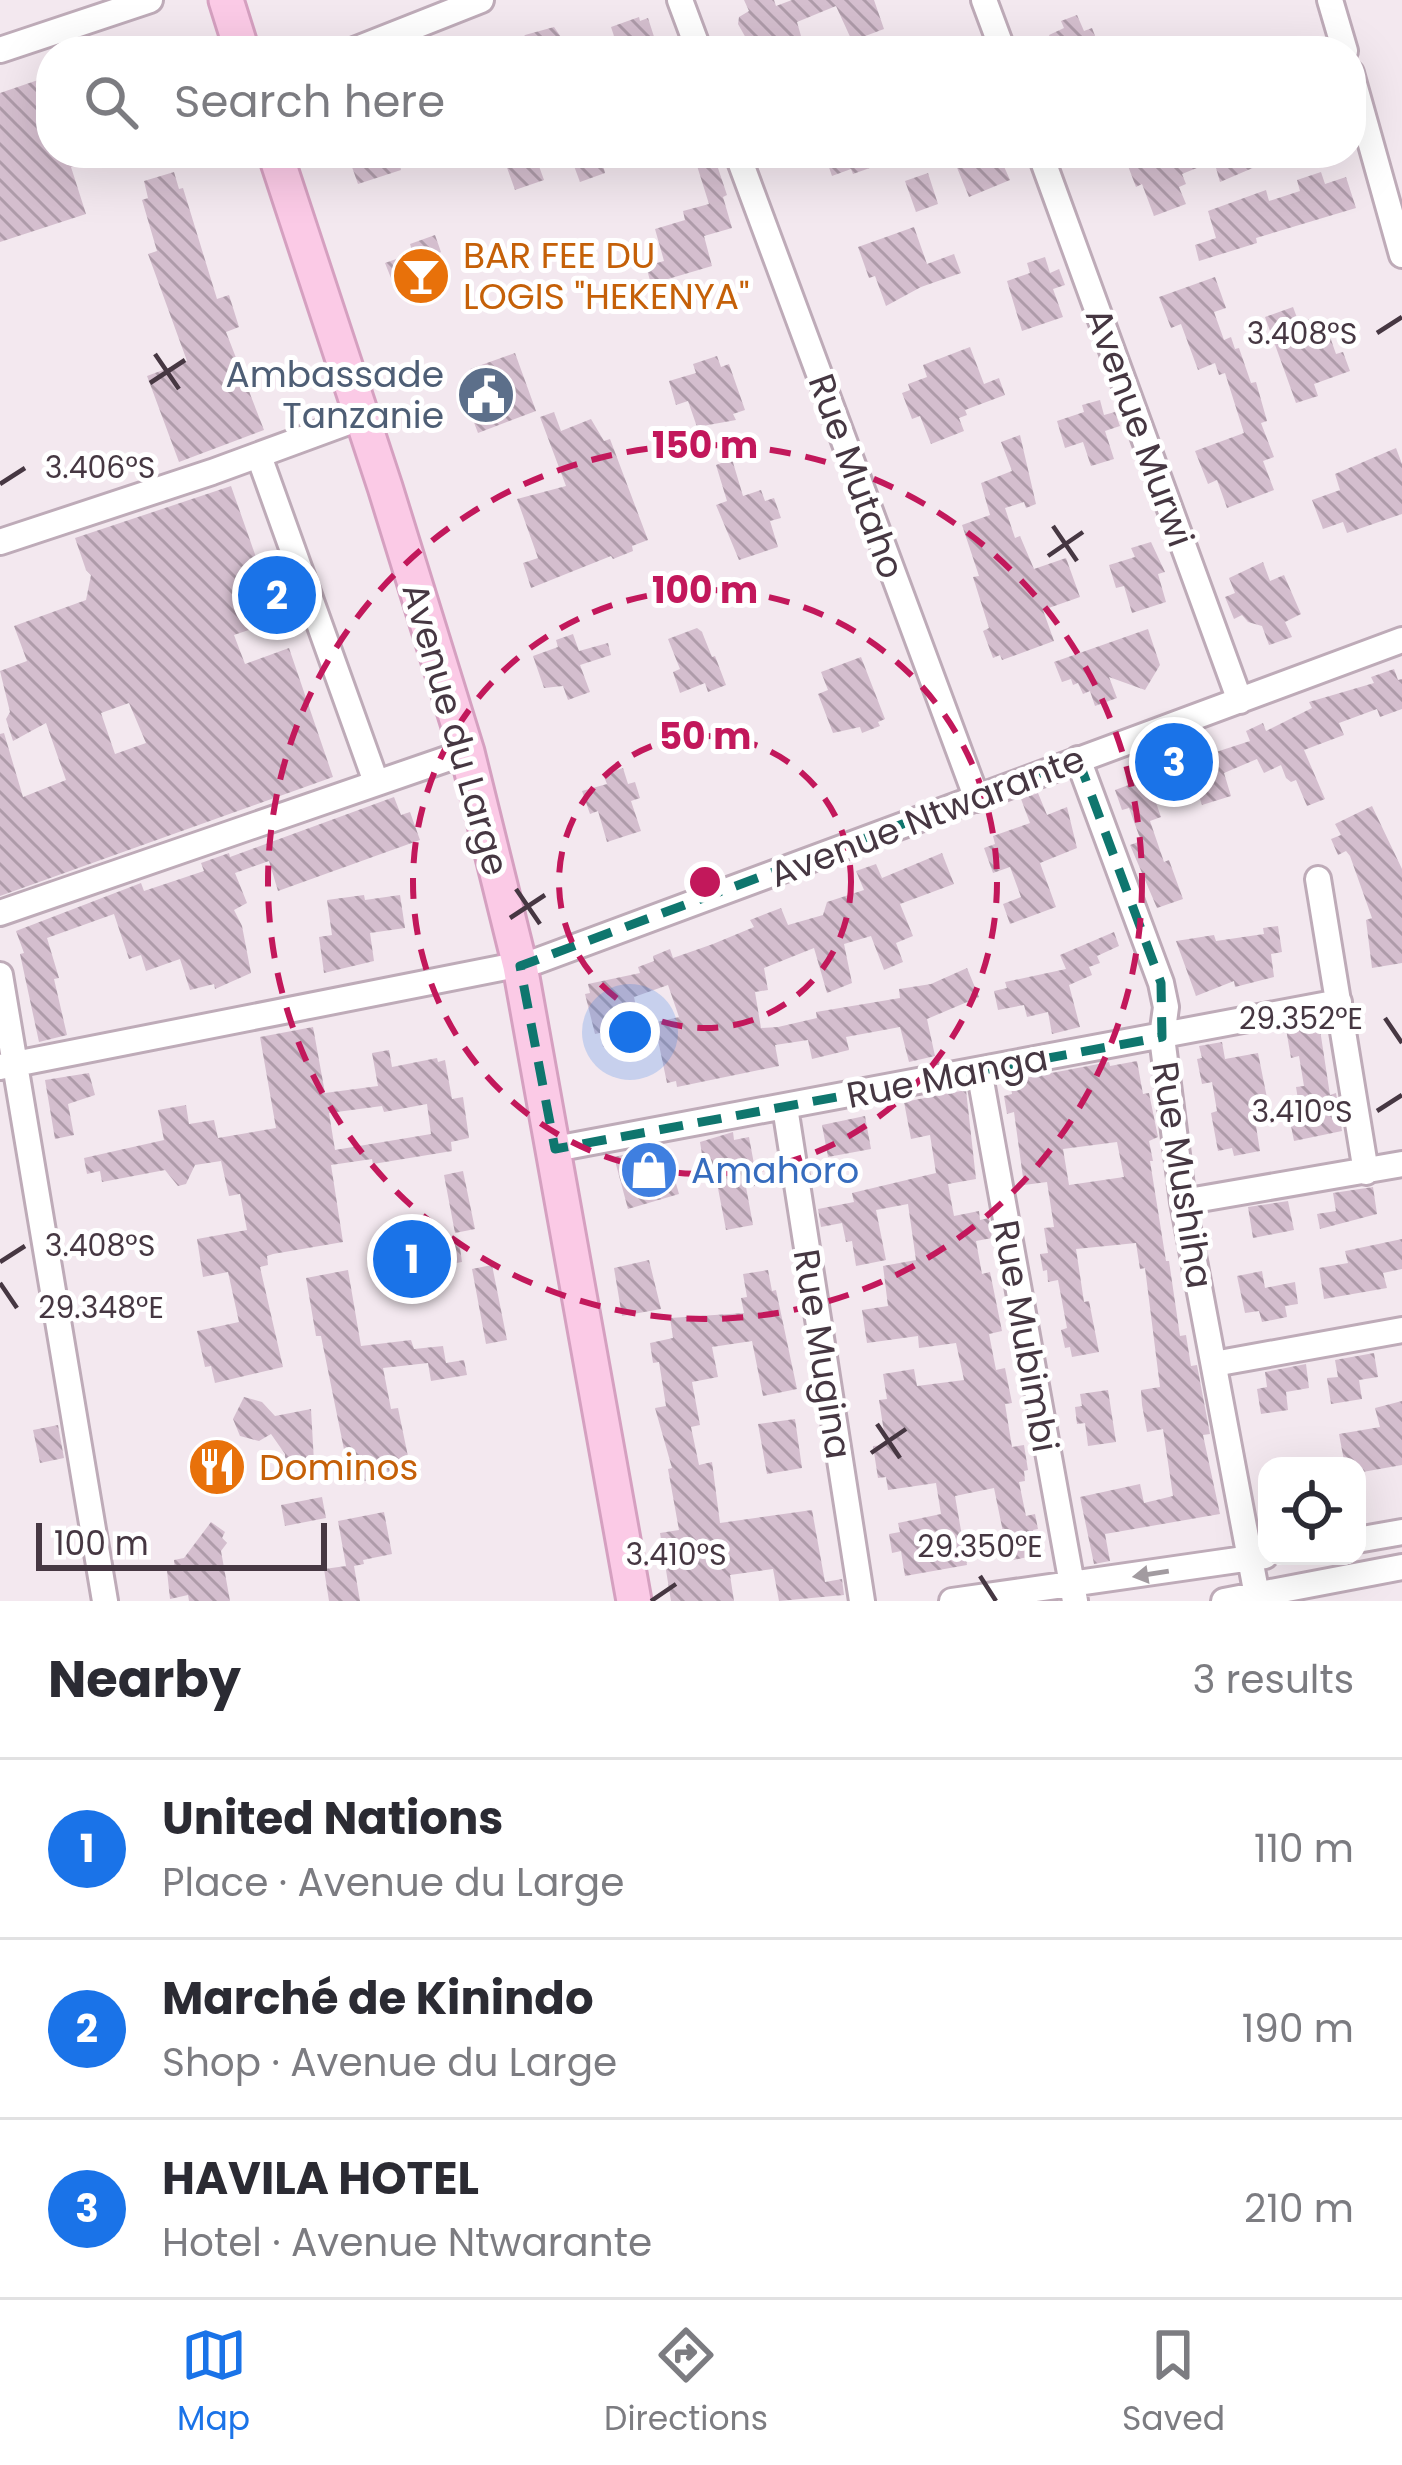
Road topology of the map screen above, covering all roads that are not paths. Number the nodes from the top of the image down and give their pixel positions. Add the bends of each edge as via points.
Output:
1 (150, 0) edge
2 (226, 0) edge
3 (481, 0) edge
4 (680, 0) edge
5 (984, 0) edge
6 (1330, 0) edge
7 (42, 36) edge
8 (237, 36) edge
9 (390, 36) edge
10 (693, 36) edge
11 (997, 36) edge
12 (1341, 36) edge
13 (36, 38) edge
14 (0, 50) edge
15 (1366, 113) edge
16 (280, 168) edge
17 (743, 168) edge
18 (1045, 168) edge
19 (1392, 181) edge
20 (1402, 255) edge
21 (362, 417) junction
22 (260, 456) junction
23 (0, 542) edge
24 (1402, 640) edge
25 (1240, 701) junction
26 (467, 752) junction
27 (1078, 759) junction
28 (376, 782) junction
29 (976, 799) junction
30 (1318, 879) dead end
31 (0, 913) edge
32 (520, 966) junction
33 (0, 975) edge
34 (1339, 1002) junction
35 (1162, 1037) junction
36 (8, 1066) edge
37 (979, 1070) junction
38 (784, 1106) junction
39 (555, 1149) junction
40 (1402, 1165) edge
41 (1366, 1172) junction
42 (1183, 1202) junction
43 (1402, 1330) edge
44 (1214, 1364) junction
45 (1402, 1532) edge
46 (1366, 1538) edge
47 (1258, 1549) edge
48 (1258, 1557) edge
49 (1259, 1565) edge
50 (1402, 1567) edge
51 (1073, 1593) edge
52 (1257, 1598) edge
53 (105, 1601) edge
54 (634, 1601) edge
55 (862, 1601) edge
56 (952, 1601) edge
57 (1224, 1601) edge

1 - 7 street
2 - 8 main road
3 - 9 street
4 - 10 street
5 - 11 street
6 - 12 street
13 - 14 street
15 - 19 street
16 - 21 main road, Avenue du Large
17 - 29 street, Rue Mutaho
18 - 25 street, Avenue Murwi
19 - 20 street
21 - 22 street
21 - 26 main road, Avenue du Large
22 - 23 street
22 - 28 street
24 - 25 street, Avenue Ntwarante
25 - 27 street, Avenue Ntwarante
26 - 28 street
26 - 32 main road, Avenue du Large
27 - 29 street, Avenue Ntwarante
27 - 35 street, Rue Mushiha via 1161,982
28 - 31 street
29 - 32 street, Avenue Ntwarante
30 - 34 street
32 - 36 street, Avenue Ntwarante
32 - 39 main road, Avenue du Large
33 - 36 street
34 - 35 street, Rue Manga
34 - 41 street
35 - 37 street, Rue Manga
35 - 42 street, Rue Mushiha
36 - 53 street
37 - 38 street, Rue Manga
37 - 51 street, Rue Mubimbi
38 - 39 street, Rue Manga
38 - 55 street, Rue Mugina
39 - 54 main road, Avenue du Large
40 - 41 street
41 - 42 street
42 - 44 street, Rue Mushiha
43 - 44 street
44 - 47 street, Rue Mushiha
45 - 46 street
48 -> 51 street
49 - 52 street, Rue Mushiha
50 - 52 street
51 - 56 street
52 - 57 street

